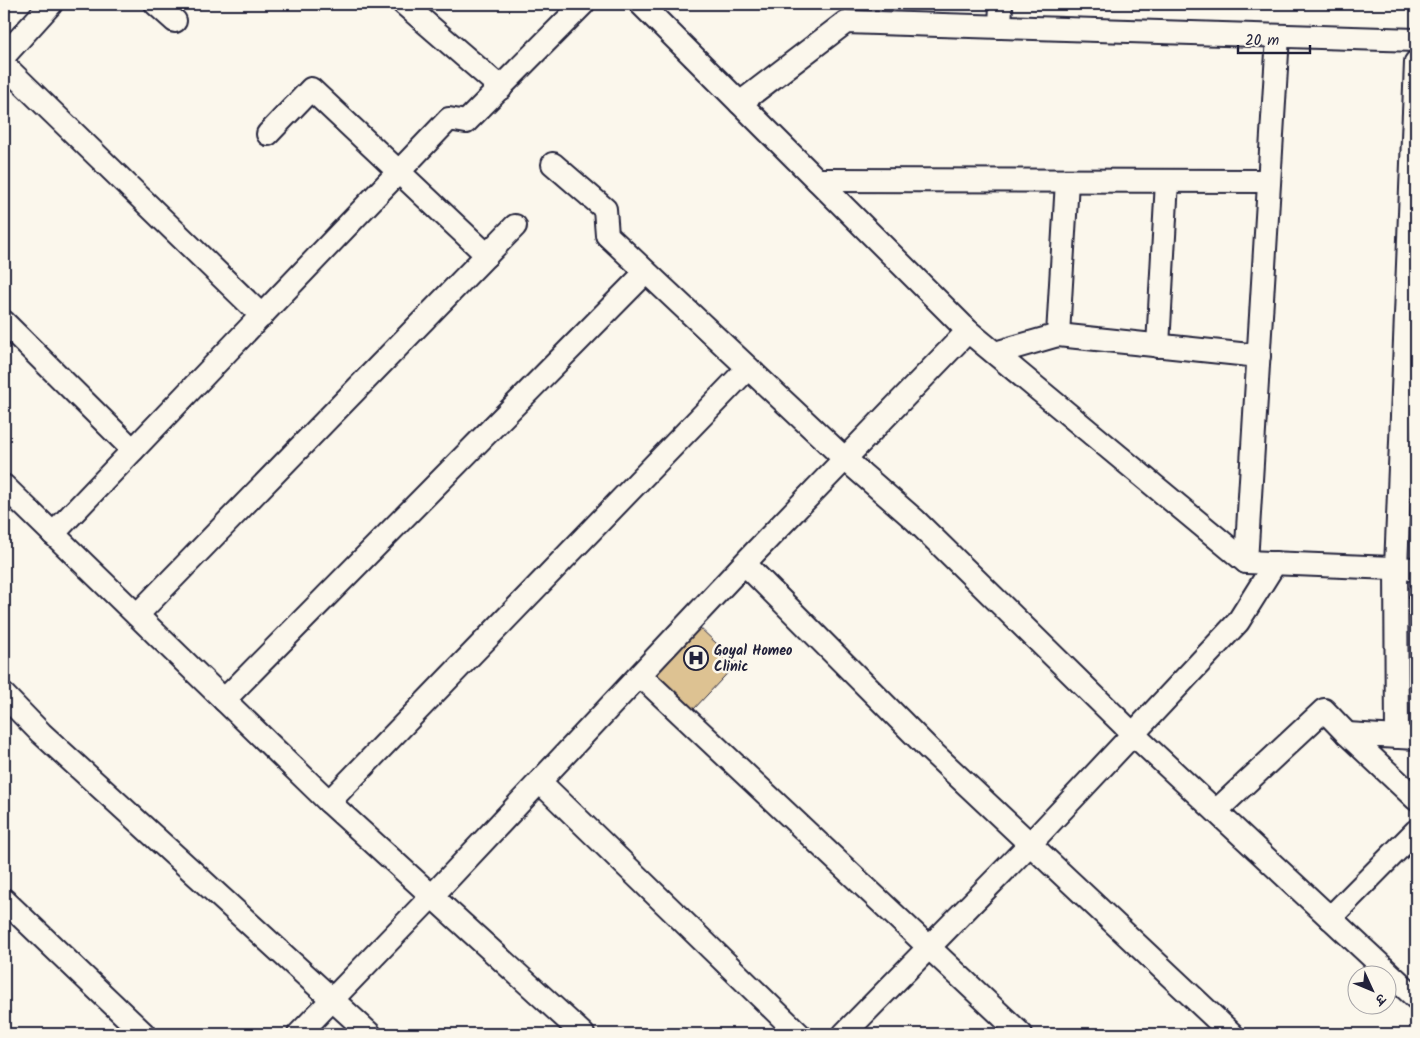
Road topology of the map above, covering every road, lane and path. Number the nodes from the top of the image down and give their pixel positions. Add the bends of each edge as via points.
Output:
1 (51, 4) edge
2 (156, 4) edge
3 (404, 4) edge
4 (583, 4) edge
5 (641, 4) edge
6 (1001, 4) edge
7 (663, 13) edge
8 (847, 13) edge
9 (175, 21) dead end
10 (1000, 27) junction
11 (1278, 36) junction
12 (1416, 40) edge
13 (4, 56) edge
14 (1416, 62) edge
15 (4, 65) edge
16 (501, 88) junction
17 (740, 103) junction
18 (268, 134) dead end
19 (553, 164) dead end
20 (400, 171) junction
21 (816, 180) junction
22 (1067, 181) junction
23 (1167, 181) junction
24 (1269, 182) junction
25 (515, 226) dead end
26 (487, 255) junction
27 (646, 272) junction
28 (262, 316) junction
29 (4, 322) edge
30 (968, 331) junction
31 (1058, 336) junction
32 (1158, 346) junction
33 (995, 354) junction
34 (1259, 356) junction
35 (1410, 360) edge
36 (748, 368) junction
37 (133, 450) junction
38 (845, 458) junction
39 (4, 486) edge
40 (53, 534) junction
41 (1246, 562) junction
42 (1274, 563) junction
43 (745, 564) junction
44 (1406, 568) edge
45 (137, 615) junction
46 (640, 675) junction
47 (4, 695) edge
48 (224, 700) junction
49 (1133, 734) junction
50 (1347, 734) junction
51 (1406, 737) edge
52 (540, 782) junction
53 (1416, 799) edge
54 (329, 802) junction
55 (1216, 811) junction
56 (1416, 831) edge
57 (1030, 844) junction
58 (432, 897) junction
59 (4, 900) edge
60 (1330, 918) junction
61 (930, 947) junction
62 (1416, 998) edge
63 (333, 999) junction
64 (144, 1034) edge
65 (299, 1034) edge
66 (370, 1034) edge
67 (583, 1034) edge
68 (799, 1034) edge
69 (844, 1034) edge
70 (1021, 1034) edge
71 (1232, 1034) edge

1 - 13 street
2 - 9 street
3 - 16 street
4 - 16 street
5 - 7 street
6 - 10 street
7 - 17 street
8 - 10 street
8 - 17 street
10 - 11 street
11 - 12 street
11 - 24 street
14 - 35 street
15 - 28 street
16 - 20 street via 466,122 449,119
17 - 21 street
18 - 20 street via 310,89
19 - 27 street via 605,209 607,235
20 - 26 street
20 - 28 street
21 - 22 street
21 - 30 street
22 - 23 street
22 - 31 street
23 - 24 street
23 - 32 street
24 - 34 street
25 - 26 street
26 - 45 street
27 - 36 street
27 - 48 street
28 - 37 street
29 - 37 street
30 - 33 street
30 - 38 street
31 - 32 street
31 - 33 street
32 - 34 street
33 - 41 street
34 - 41 street
35 - 44 street
36 - 38 street
36 - 54 street
37 - 40 street
38 - 43 street
38 - 49 street via 915,520
39 - 40 street
40 - 45 street
41 - 42 street
42 - 44 street
42 - 49 street via 1238,622
43 - 46 street
43 - 57 street
44 - 51 street
45 - 48 street
46 - 52 street
46 - 61 street
47 - 63 street via 41,733
48 - 54 street
49 - 55 street
49 - 57 street
50 - 51 street
50 - 53 street
50 - 55 street via 1324,710
52 - 58 street
52 - 68 street
54 - 58 street
55 - 60 street
56 - 60 street
57 - 61 street
57 - 71 street
58 - 63 street
58 - 67 street
59 - 64 street
60 - 62 street
61 - 69 street
61 - 70 street
63 - 65 street
63 - 66 street

